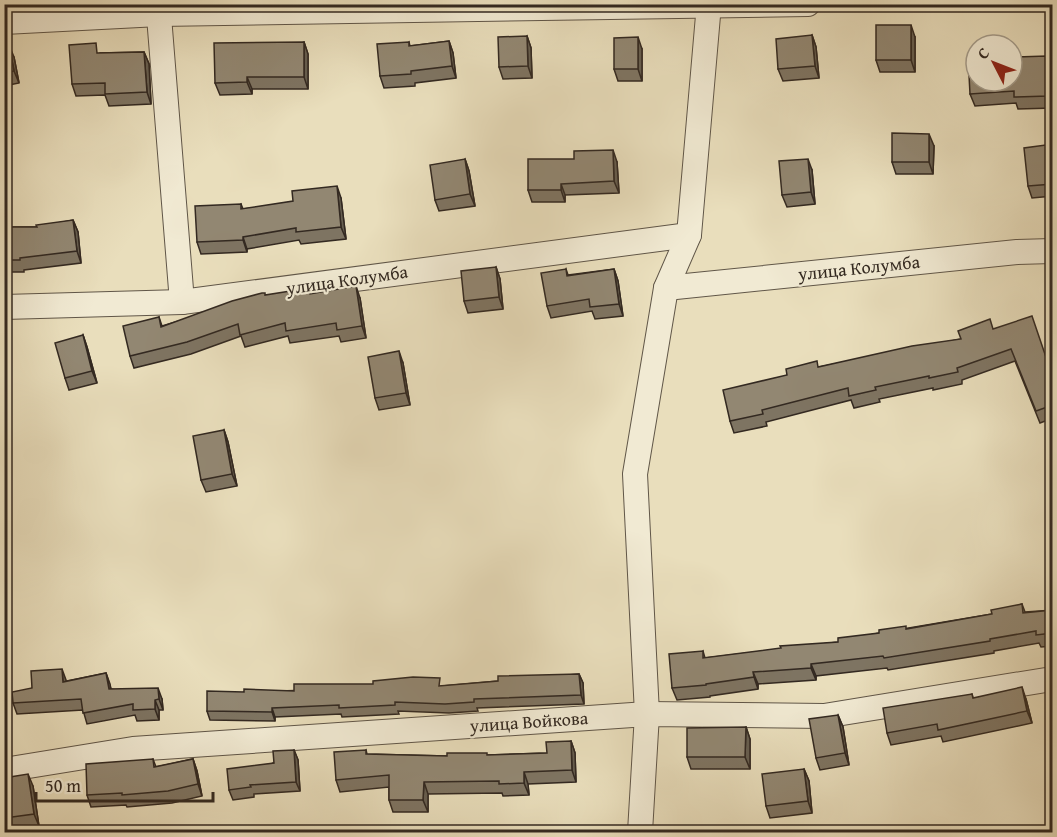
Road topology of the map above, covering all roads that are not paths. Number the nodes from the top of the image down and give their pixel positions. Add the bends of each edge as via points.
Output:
1 (808, 4) edge
2 (710, 5) edge
3 (159, 9) edge
4 (4, 22) edge
5 (689, 235) junction
6 (1053, 251) edge
7 (666, 288) junction
8 (182, 302) junction
9 (4, 307) edge
10 (1053, 679) edge
11 (647, 714) junction
12 (4, 770) edge
13 (640, 832) edge

1 - 2 street
2 - 3 street
2 - 5 street
3 - 4 street
3 - 8 street
5 - 7 street
5 - 8 street, улица Колумба
6 - 7 street, улица Колумба
7 - 11 street via 635,474
8 - 9 street, улица Колумба
10 - 11 street, улица Войкова via 824,716
11 - 12 street, улица Войкова via 133,748
11 - 13 street

